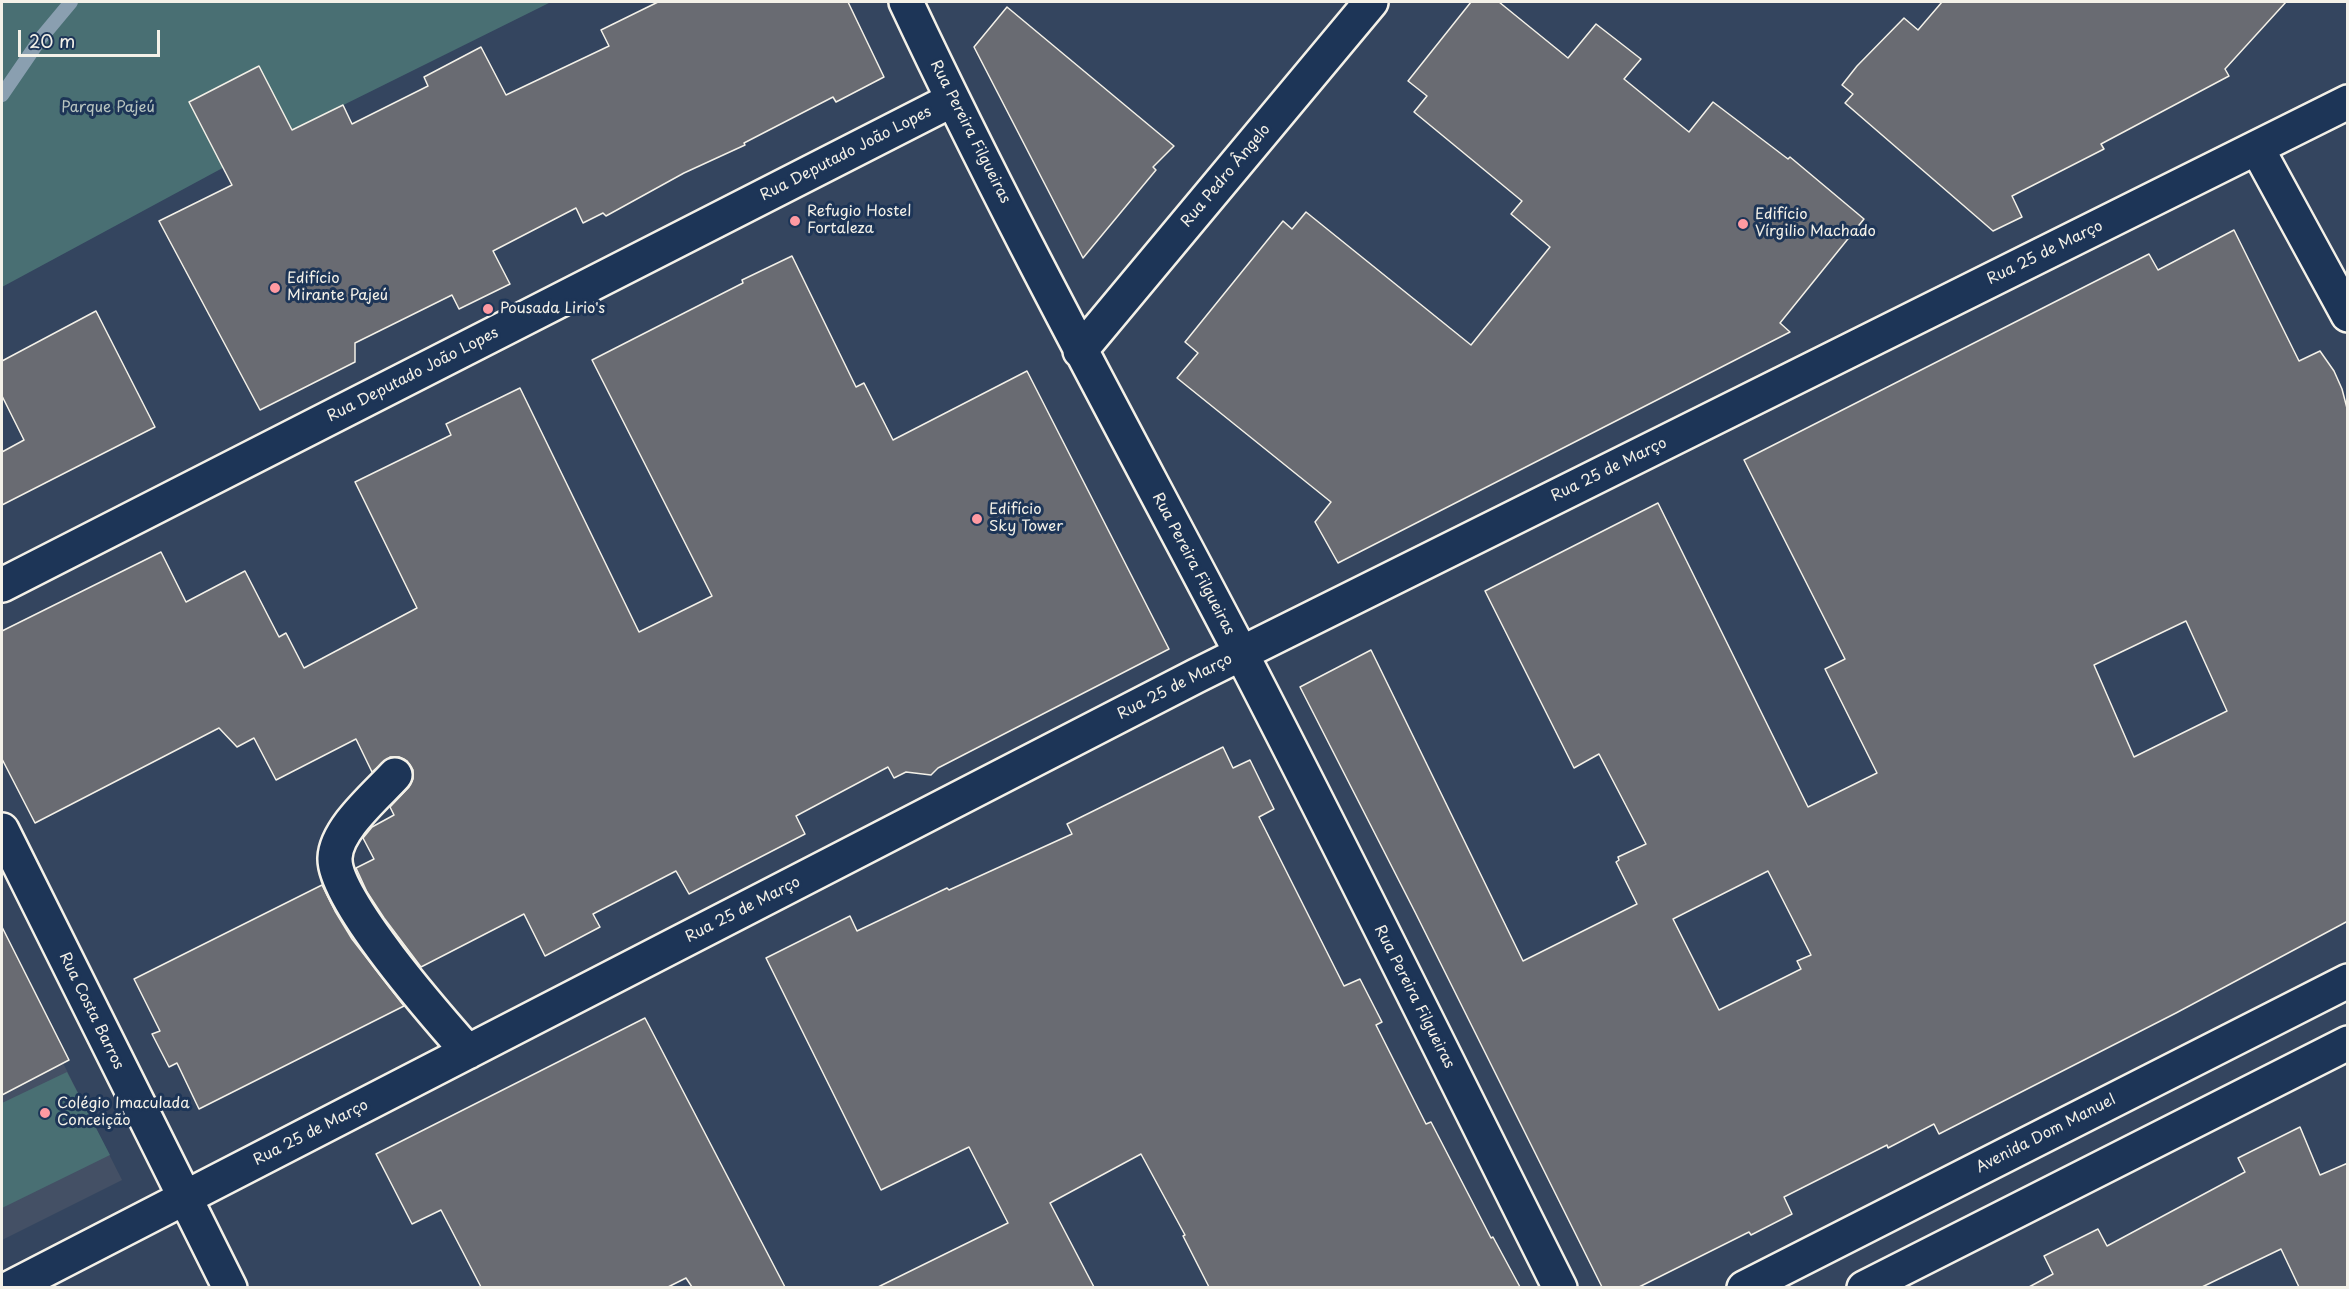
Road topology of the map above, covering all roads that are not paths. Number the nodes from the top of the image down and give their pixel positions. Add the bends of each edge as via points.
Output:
1 (906, 2) edge
2 (1371, 2) edge
3 (952, 100) junction
4 (2348, 102) edge
5 (2257, 148) junction
6 (2348, 315) edge
7 (1080, 351) junction
8 (2, 585) edge
9 (1241, 654) junction
10 (395, 775) dead end
11 (2, 830) edge
12 (2348, 981) edge
13 (2348, 1043) edge
14 (468, 1052) junction
15 (184, 1198) junction
16 (10, 1287) edge
17 (230, 1287) edge
18 (1560, 1287) edge
19 (1743, 1287) edge
20 (1864, 1287) edge

1 - 3 street, Rua Pereira Filgueiras
2 - 7 street, Rua Pedro Ângelo
3 - 7 street, Rua Pereira Filgueiras
3 - 8 street, Rua Deputado João Lopes
4 - 5 street, Rua 25 de Março
5 - 6 street
5 - 9 street, Rua 25 de Março
7 - 9 street, Rua Pereira Filgueiras
9 - 14 street, Rua 25 de Março
9 - 18 street, Rua Pereira Filgueiras
10 - 14 street via 341,837 335,858 338,878 381,945
11 - 15 street, Rua Costa Barros
12 - 19 street, Avenida Dom Manuel
13 - 20 street
14 - 15 street, Rua 25 de Março
15 - 16 street, Rua 25 de Março
15 - 17 street, Rua Costa Barros

